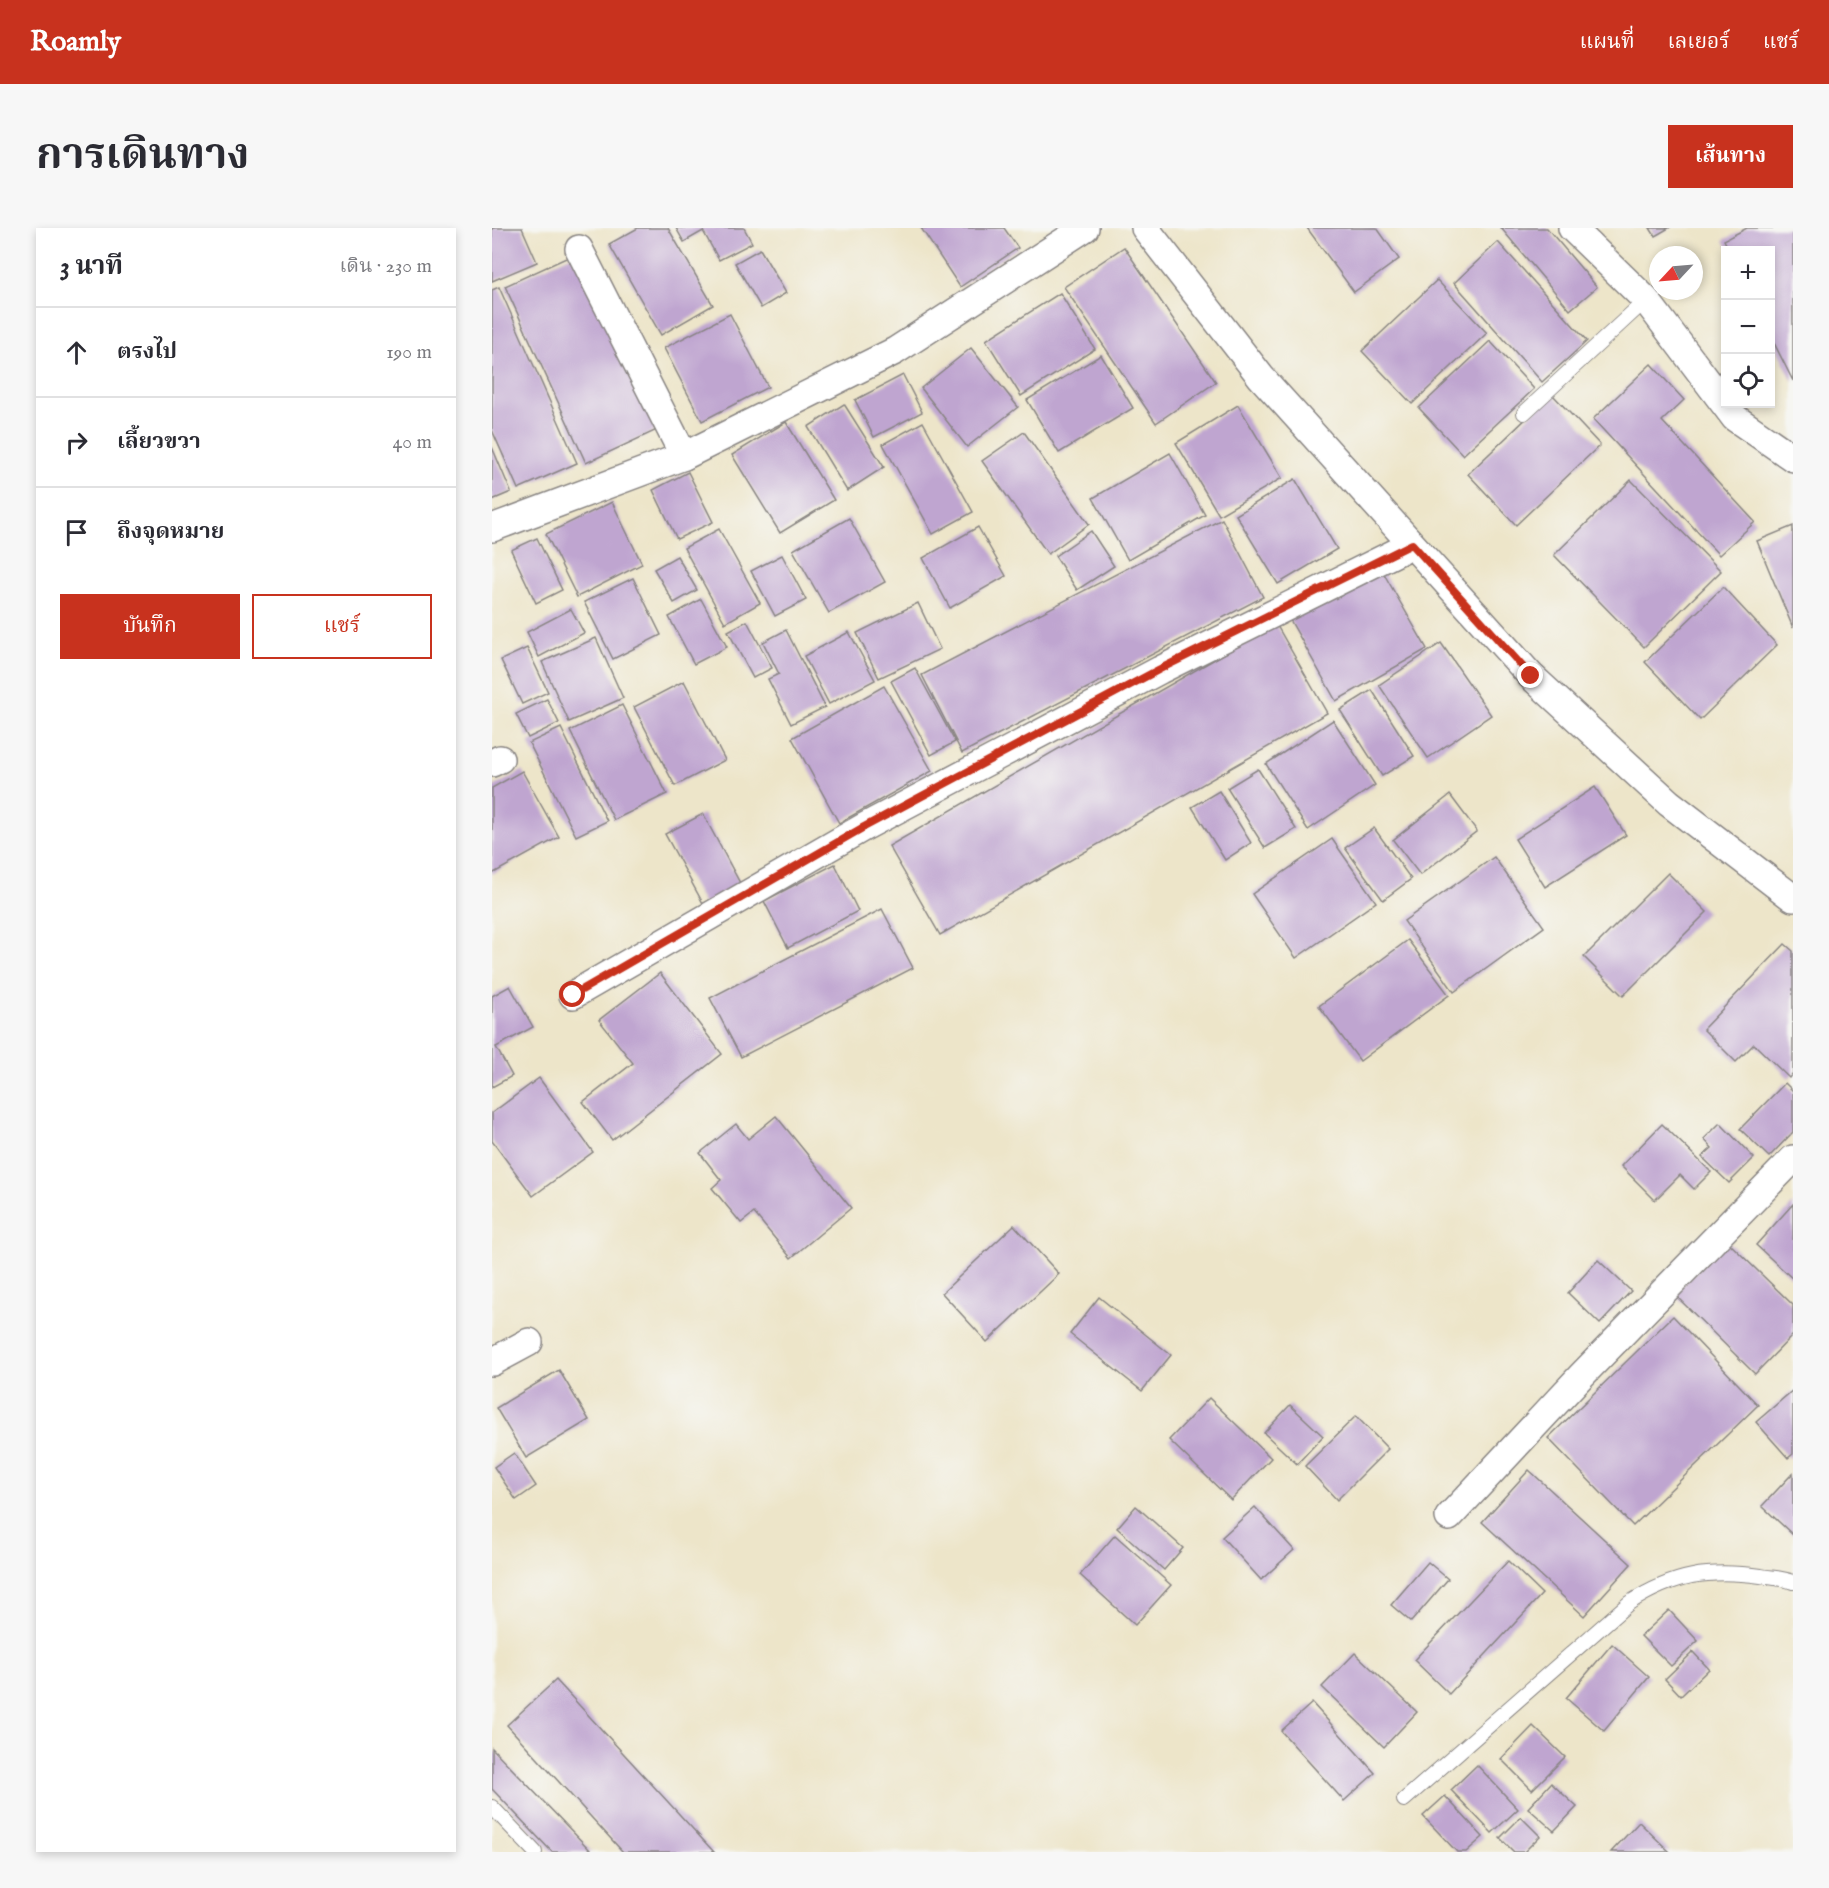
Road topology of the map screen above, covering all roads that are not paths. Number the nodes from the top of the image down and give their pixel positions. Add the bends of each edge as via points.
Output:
1 (1084, 228) edge
2 (1145, 228) edge
3 (1572, 228) edge
4 (579, 249) dead end
5 (1646, 300) junction
6 (1524, 413) dead end
7 (684, 456) junction
8 (1793, 458) edge
9 (492, 528) edge
10 (1412, 544) junction
11 (1793, 898) edge
12 (573, 995) dead end
13 (1793, 1159) edge
14 (529, 1342) dead end
15 (492, 1362) edge
16 (1449, 1517) dead end
17 (1793, 1582) edge
18 (1404, 1800) dead end
19 (492, 1807) edge
20 (534, 1852) edge

1 - 7 street via 895,351
2 - 10 street via 1261,377
3 - 5 street
4 - 7 street
5 - 6 lane
5 - 8 street via 1735,418
7 - 9 street
10 - 11 street via 1531,676 1670,803
10 - 12 street via 1160,669 864,827
13 - 16 street
14 - 15 street
17 - 18 lane via 1730,1572 1692,1575 1651,1588
19 - 20 lane

